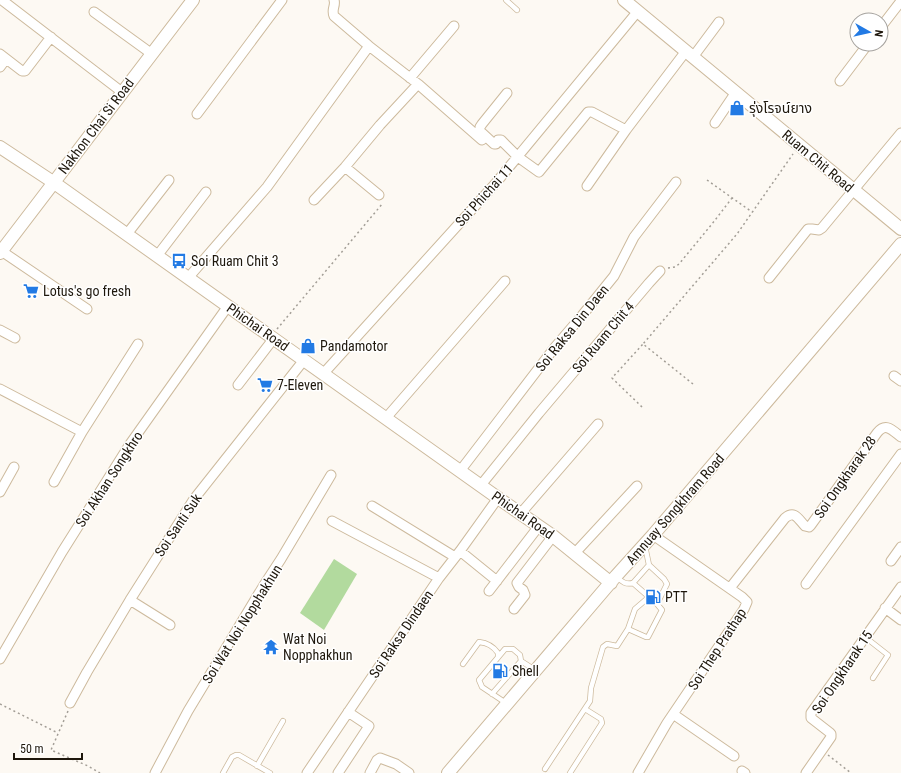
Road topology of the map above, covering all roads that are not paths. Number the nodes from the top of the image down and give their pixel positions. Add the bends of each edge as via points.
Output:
1 (2, 0) edge
2 (193, 0) edge
3 (282, 0) edge
4 (334, 0) edge
5 (506, 0) edge
6 (624, 0) edge
7 (901, 1) edge
8 (517, 10) dead end
9 (94, 12) dead end
10 (638, 12) junction
11 (889, 17) edge
12 (719, 22) dead end
13 (454, 26) dead end
14 (51, 37) junction
15 (369, 46) junction
16 (862, 52) edge
17 (152, 54) junction
18 (690, 54) junction
19 (3, 57) edge
20 (0, 67) edge
21 (410, 78) junction
22 (840, 81) dead end
23 (418, 84) junction
24 (122, 92) junction
25 (736, 92) junction
26 (507, 93) dead end
27 (197, 114) dead end
28 (715, 123) dead end
29 (626, 130) junction
30 (901, 133) edge
31 (490, 141) junction
32 (0, 147) edge
33 (518, 156) junction
34 (346, 167) junction
35 (169, 180) dead end
36 (53, 182) junction
37 (676, 182) dead end
38 (587, 186) dead end
39 (853, 190) junction
40 (206, 192) dead end
41 (382, 197) road end
42 (314, 200) dead end
43 (901, 229) edge
44 (127, 234) junction
45 (901, 244) edge
46 (1, 251) edge
47 (157, 256) junction
48 (660, 271) road end
49 (188, 278) junction
50 (769, 278) dead end
51 (505, 281) dead end
52 (228, 306) junction
53 (86, 309) dead end
54 (0, 330) edge
55 (272, 337) junction
56 (15, 338) dead end
57 (138, 344) dead end
58 (304, 360) junction
59 (323, 374) junction
60 (238, 385) dead end
61 (0, 389) edge
62 (386, 418) junction
63 (598, 424) dead end
64 (82, 432) junction
65 (901, 437) edge
66 (901, 454) edge
67 (14, 467) dead end
68 (460, 470) junction
69 (331, 475) dead end
70 (54, 482) dead end
71 (481, 485) junction
72 (637, 486) dead end
73 (0, 492) edge
74 (498, 498) junction
75 (372, 506) dead end
76 (521, 513) junction
77 (332, 520) dead end
78 (539, 526) junction
79 (553, 536) junction
80 (649, 540) junction
81 (901, 547) edge
82 (575, 553) junction
83 (458, 554) junction
84 (891, 560) dead end
85 (648, 565) junction
86 (439, 578) junction
87 (613, 579) junction
88 (497, 581) junction
89 (633, 583) junction
90 (806, 584) dead end
91 (901, 587) edge
92 (730, 588) junction
93 (489, 591) dead end
94 (649, 597) junction
95 (130, 600) junction
96 (658, 604) junction
97 (886, 608) junction
98 (514, 609) dead end
99 (901, 620) edge
100 (170, 625) dead end
101 (628, 629) junction
102 (864, 637) junction
103 (498, 657) junction
104 (0, 659) edge
105 (521, 661) junction
106 (463, 664) dead end
107 (536, 670) junction
108 (873, 678) dead end
109 (492, 694) junction
110 (70, 703) road end
111 (507, 704) junction
112 (585, 709) junction
113 (348, 712) junction
114 (674, 714) junction
115 (283, 721) dead end
116 (734, 756) dead end
117 (257, 766) junction
118 (545, 770) dead end
119 (155, 773) edge
120 (223, 773) edge
121 (270, 773) edge
122 (307, 773) edge
123 (338, 773) edge
124 (370, 773) edge
125 (409, 773) edge
126 (448, 773) edge
127 (570, 773) edge
128 (638, 773) edge
129 (806, 773) edge

1 - 14 street
2 - 17 street, Nakhon Chai Si Road
3 - 27 street
4 - 15 street via 334,16
5 - 8 lane
6 - 10 street, Ruam Chit Road
7 - 11 street
9 - 17 street
10 - 18 street, Ruam Chit Road
10 - 33 street, Soi Phichai 11
12 - 18 street
13 - 21 street
14 - 19 street via 25,71
14 - 24 street
15 - 21 street
15 - 49 street via 267,186
16 - 22 street
17 - 24 street, Nakhon Chai Si Road
18 - 25 street, Ruam Chit Road
18 - 29 street
19 - 20 street
21 - 23 street
23 - 31 street via 483,140
23 - 34 street
24 - 36 street, Nakhon Chai Si Road
25 - 28 street
25 - 39 street, Ruam Chit Road
26 - 31 street via 480,127 480,131
29 - 33 street via 588,112 539,172
29 - 38 street
30 - 39 street
31 - 33 street via 496,144 501,140
32 - 36 street, Phichai Road
33 - 59 street, Soi Phichai 11
34 - 41 street
34 - 42 street
35 - 44 street
36 - 44 street, Phichai Road
36 - 46 street, Nakhon Chai Si Road
37 - 68 street, Soi Raksa Din Daen via 634,237 614,276 555,347
39 - 43 street, Ruam Chit Road
39 - 50 street via 822,228 808,229
40 - 47 street
44 - 47 street, Phichai Road
45 - 80 street, Amnuay Songkhram Road
46 - 53 street
47 - 49 street, Phichai Road
48 - 71 street, Soi Ruam Chit 4
49 - 52 street, Phichai Road
51 - 62 street
52 - 55 street, Phichai Road
52 - 104 street, Soi Akhan Songkhro via 130,444 62,552
54 - 56 street
55 - 58 street, Phichai Road
55 - 60 street
57 - 64 street
58 - 59 street, Phichai Road
58 - 95 street, Soi Santi Suk via 194,499
59 - 62 street, Phichai Road
61 - 64 street
62 - 68 street, Phichai Road
63 - 76 street
64 - 70 street
65 - 92 street, Soi Ongkharak 28 via 890,428 881,428 811,525 805,526 797,516 789,515
66 - 90 street
67 - 73 street
68 - 71 street, Phichai Road
69 - 119 street, Soi Wat Noi Nopphakhun via 188,711
71 - 74 street, Phichai Road
72 - 82 street
74 - 76 street, Phichai Road
74 - 83 street, Soi Raksa Dindaen
75 - 83 street
76 - 78 street, Phichai Road
77 - 86 street
78 - 79 street, Phichai Road
78 - 88 street
79 - 82 street, Phichai Road
79 - 98 street via 517,583 524,590 524,595
80 - 85 lane
80 - 87 street, Amnuay Songkhram Road
80 - 92 street, Soi Thep Prathap
81 - 84 street
82 - 87 street, Phichai Road
83 - 86 street, Soi Raksa Dindaen
83 - 88 street
85 - 89 lane
85 - 96 lane via 667,584
86 - 113 street, Soi Raksa Dindaen
87 - 89 lane
87 - 107 street, Amnuay Songkhram Road
88 - 93 street
89 - 94 lane
91 - 97 street, Soi Ongkharak 15
92 - 114 street, Soi Thep Prathap via 747,602 744,609
94 - 96 lane
94 - 101 lane via 635,609
95 - 100 street
95 - 110 street, Soi Santi Suk
96 - 101 lane via 662,610 648,637
97 - 99 street
97 - 102 street, Soi Ongkharak 15
101 - 112 lane via 617,646 607,644 603,647 591,688 590,701
102 - 108 lane via 888,655
102 - 129 street, Soi Ongkharak 15 via 811,713 810,718 830,732 831,737
103 - 105 lane via 505,649 513,649 520,654
103 - 106 lane via 494,648 479,642
103 - 109 lane via 479,680 482,687
105 - 107 lane
105 - 109 lane
107 - 111 street, Amnuay Songkhram Road
109 - 111 lane
111 - 126 street, Amnuay Songkhram Road
112 - 118 lane
112 - 127 lane via 601,719 602,723
113 - 122 street, Soi Raksa Dindaen
113 - 123 street via 369,726
114 - 116 street
114 - 128 street, Soi Thep Prathap
115 - 117 lane
117 - 120 lane via 236,755 232,757
117 - 121 lane
124 - 125 street via 380,758 396,764

